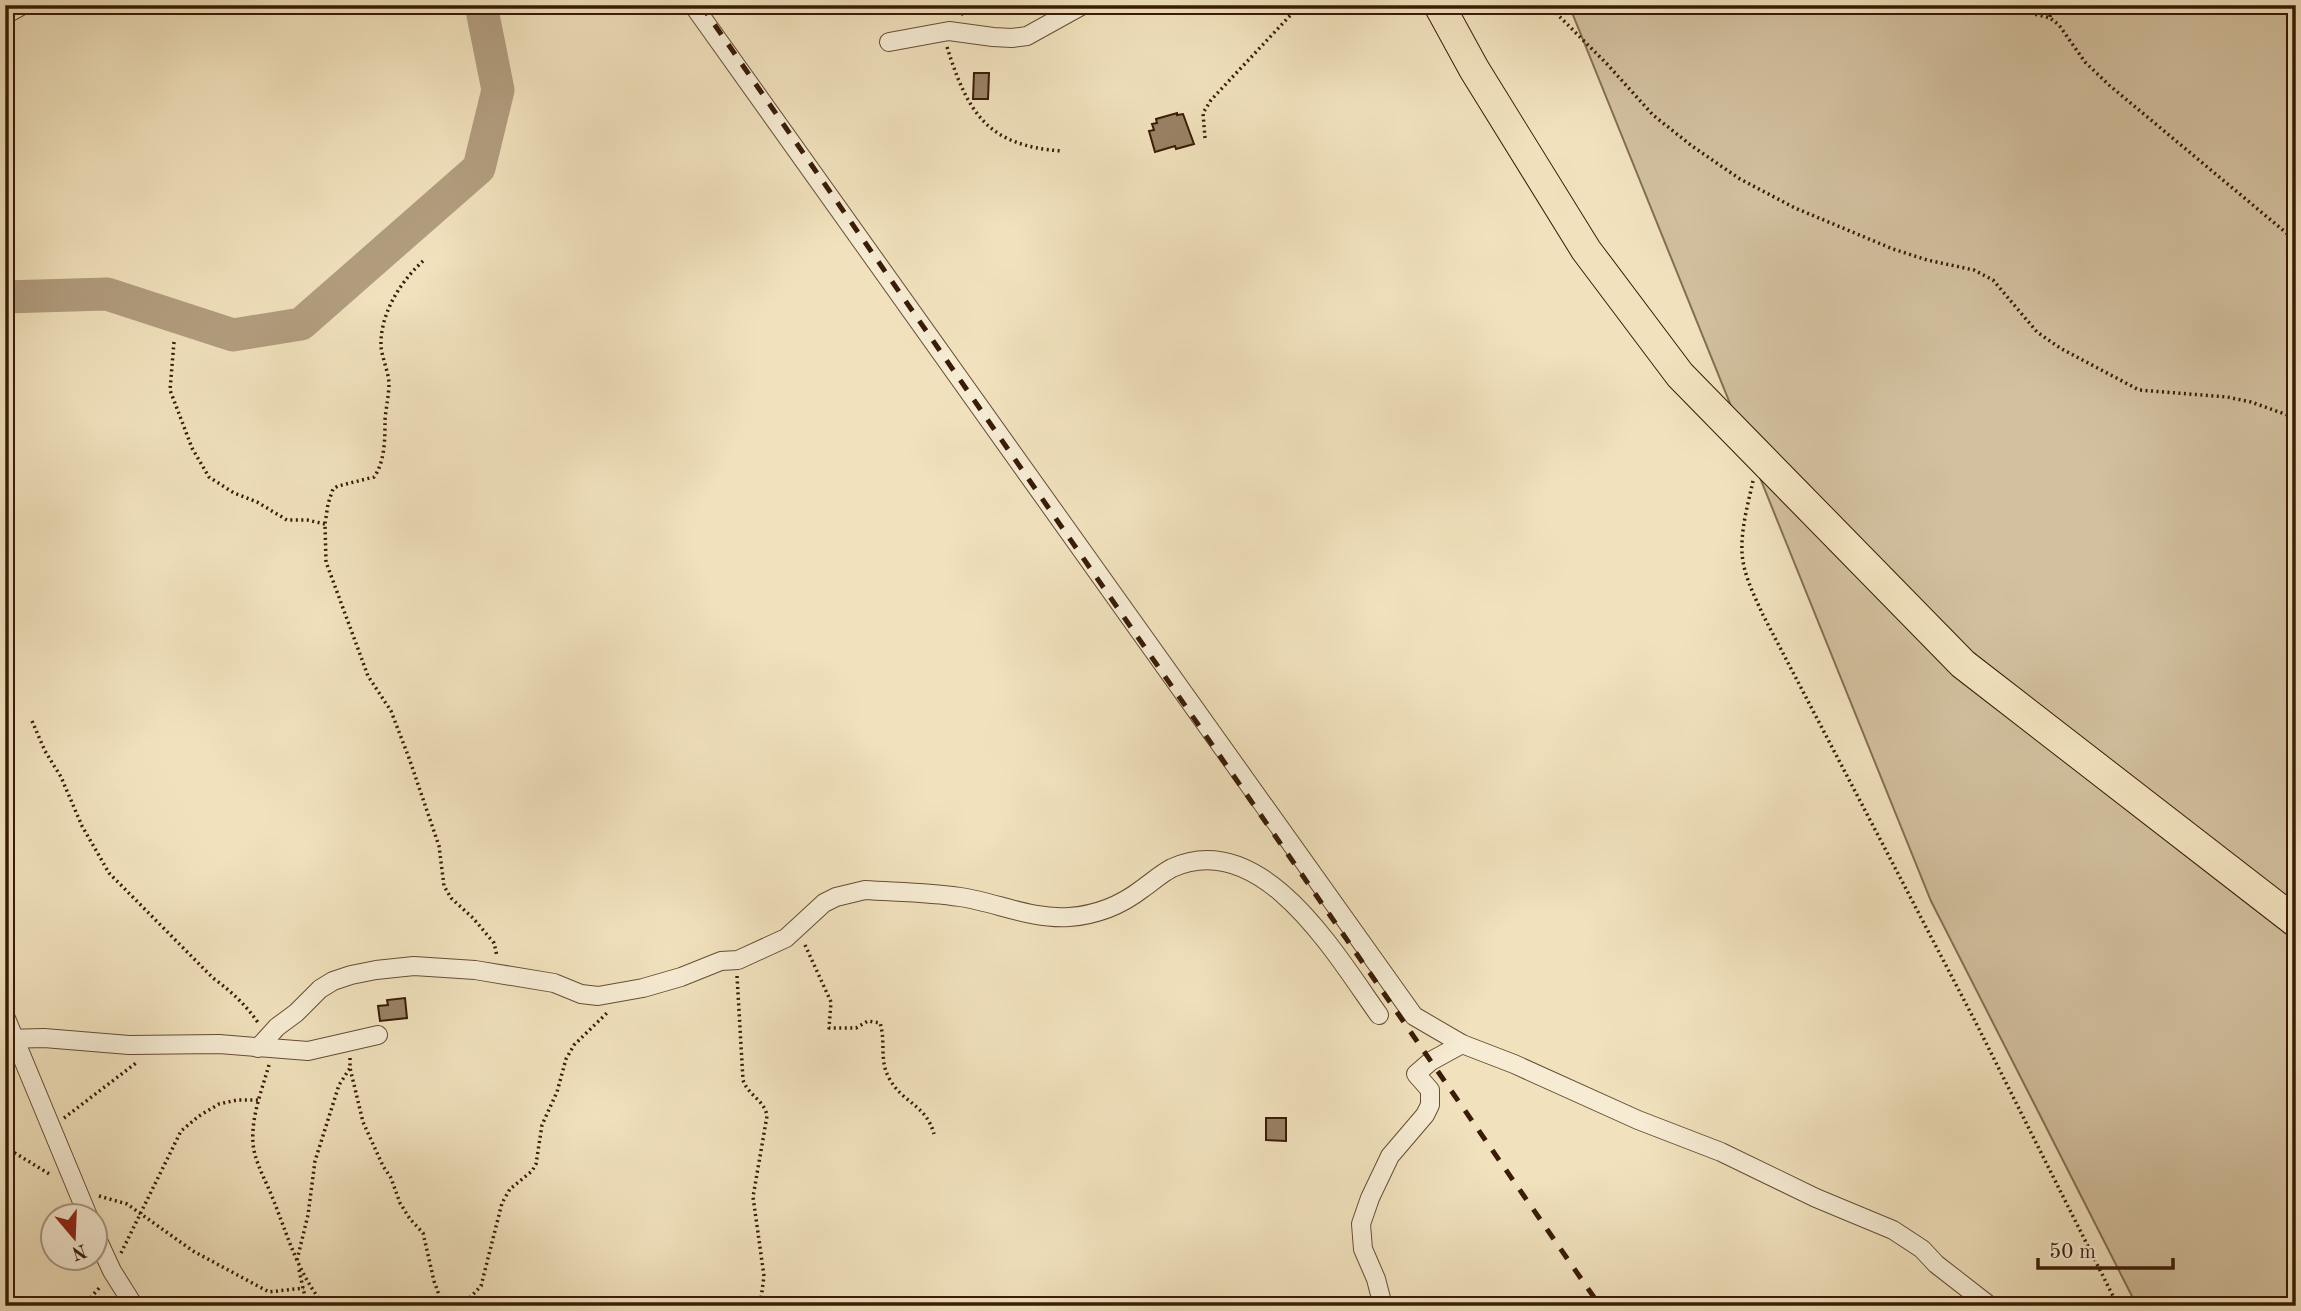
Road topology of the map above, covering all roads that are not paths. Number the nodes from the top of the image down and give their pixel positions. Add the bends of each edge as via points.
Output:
1 (23, 5) edge
2 (693, 5) edge
3 (1083, 5) edge
4 (1440, 5) edge
5 (5, 15) edge
6 (889, 42) dead end
7 (2296, 922) edge
8 (1379, 1015) dead end
9 (5, 1016) edge
10 (379, 1035) dead end
11 (10, 1039) edge
12 (1462, 1044) junction
13 (266, 1045) junction
14 (82, 1202) edge
15 (108, 1262) edge
16 (134, 1306) edge
17 (1383, 1306) edge
18 (1990, 1306) edge

1 - 5 street
2 - 12 street via 1414,1016
3 - 6 street via 1020,37 942,31
4 - 7 highway via 1474,69 1586,250 1680,375 1963,664
8 - 13 street via 1290,899 1256,875 1200,859 1170,869 1118,906 1067,917 959,896 865,890 824,903 786,938 738,960 598,996 498,972 414,966 376,970 320,989
9 - 11 street
10 - 13 street via 308,1051
11 - 13 street
11 - 14 street
12 - 17 street via 1416,1073 1430,1090 1430,1105 1390,1156 1362,1224 1363,1250
12 - 18 street via 1894,1230
15 - 16 street

